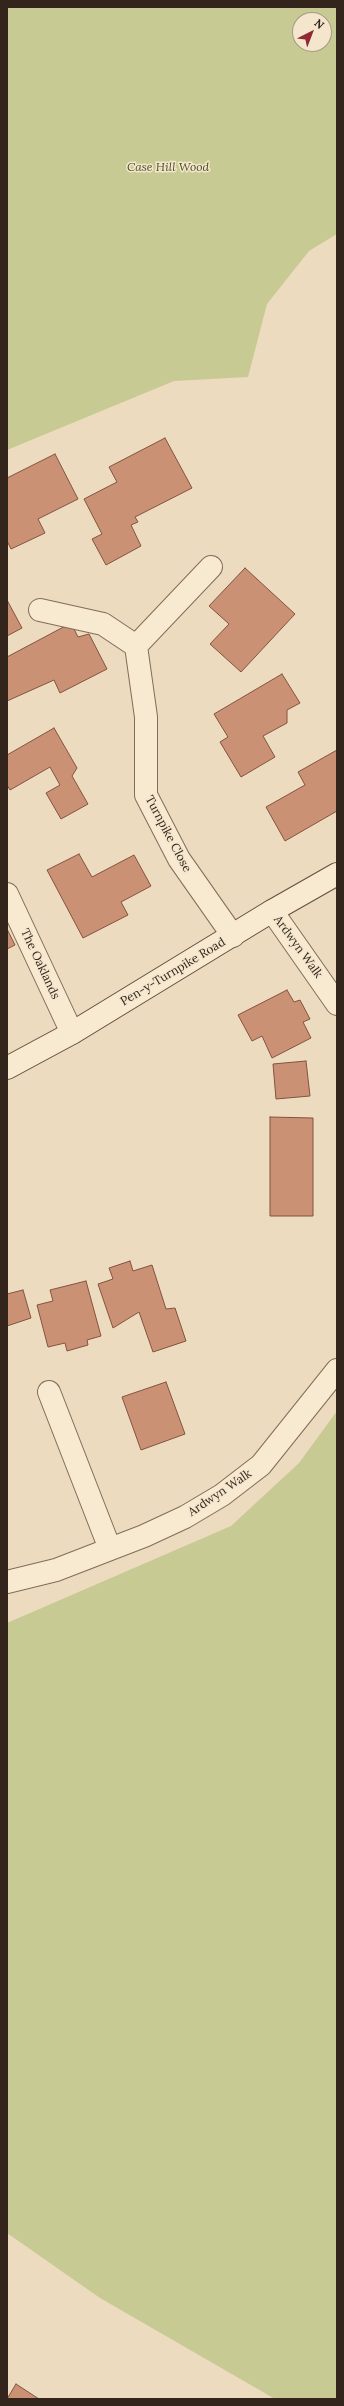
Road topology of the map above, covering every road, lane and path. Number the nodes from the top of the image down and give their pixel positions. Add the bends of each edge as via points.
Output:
1 (211, 567) dead end
2 (40, 610) dead end
3 (136, 646) junction
4 (337, 874) edge
5 (7, 894) edge
6 (272, 911) junction
7 (233, 936) junction
8 (337, 1004) edge
9 (72, 1033) junction
10 (7, 1068) edge
11 (337, 1370) edge
12 (49, 1392) dead end
13 (110, 1549) junction
14 (7, 1582) edge

1 - 3 street
2 - 3 street via 103,624
3 - 7 street, Turnpike Close via 146,717 146,795 179,859
4 - 6 street, Pen-y-Turnpike Road
5 - 9 street, The Oaklands
6 - 7 street, Pen-y-Turnpike Road
6 - 8 street, Ardwyn Walk
7 - 9 street, Pen-y-Turnpike Road
9 - 10 street, Pen-y-Turnpike Road
11 - 13 street, Ardwyn Walk via 261,1465 242,1481 185,1517
12 - 13 street
13 - 14 street, Ardwyn Walk via 56,1570

